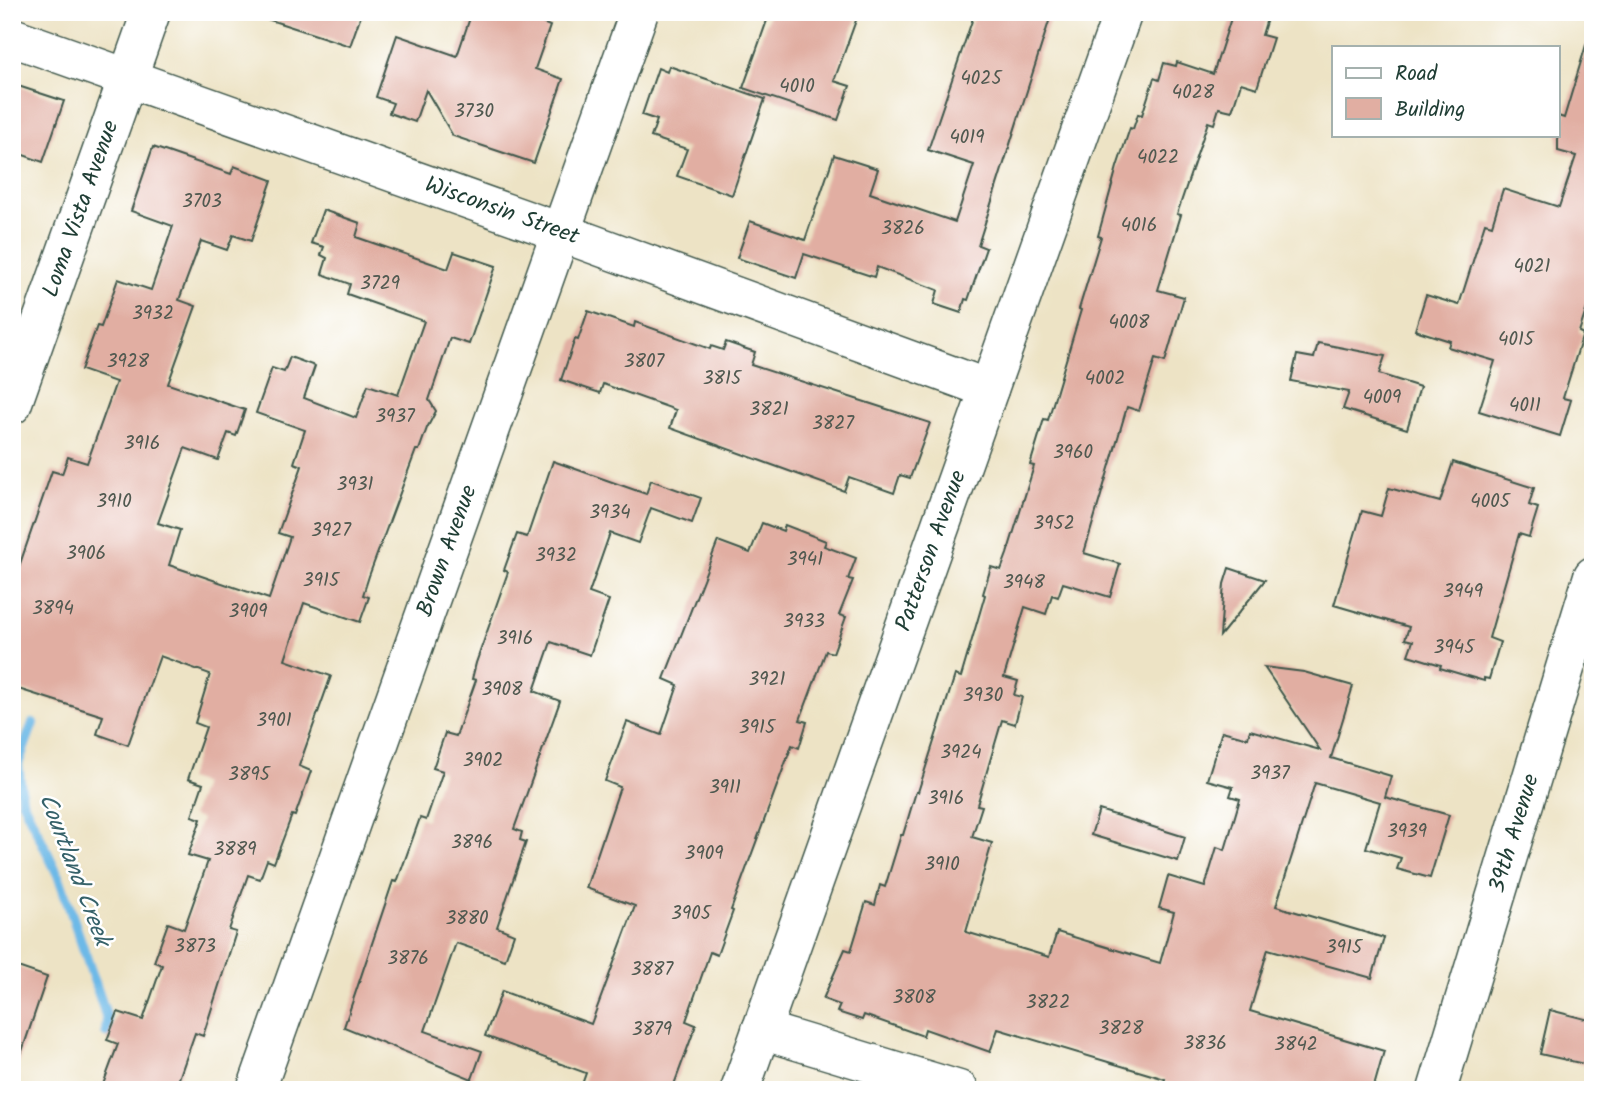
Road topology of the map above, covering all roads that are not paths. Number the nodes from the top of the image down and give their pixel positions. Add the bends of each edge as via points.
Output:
1 (151, 12) edge
2 (639, 12) edge
3 (1123, 12) edge
4 (12, 37) edge
5 (128, 79) junction
6 (560, 232) junction
7 (989, 389) junction
8 (12, 405) edge
9 (1593, 576) edge
10 (1580, 668) edge
11 (761, 1030) junction
12 (256, 1090) edge
13 (740, 1090) edge
14 (959, 1090) edge
15 (1437, 1090) edge

1 - 5 street, Loma Vista Avenue
2 - 6 street, Brown Avenue
3 - 7 street, Patterson Avenue
4 - 5 street, Wisconsin Street
5 - 6 street, Wisconsin Street
5 - 8 street, Loma Vista Avenue
6 - 7 street, Wisconsin Street
6 - 12 street, Brown Avenue
7 - 11 street, Patterson Avenue
9 - 10 street, 39th Avenue
10 - 15 street, 39th Avenue
11 - 13 street, Patterson Avenue
11 - 14 street

